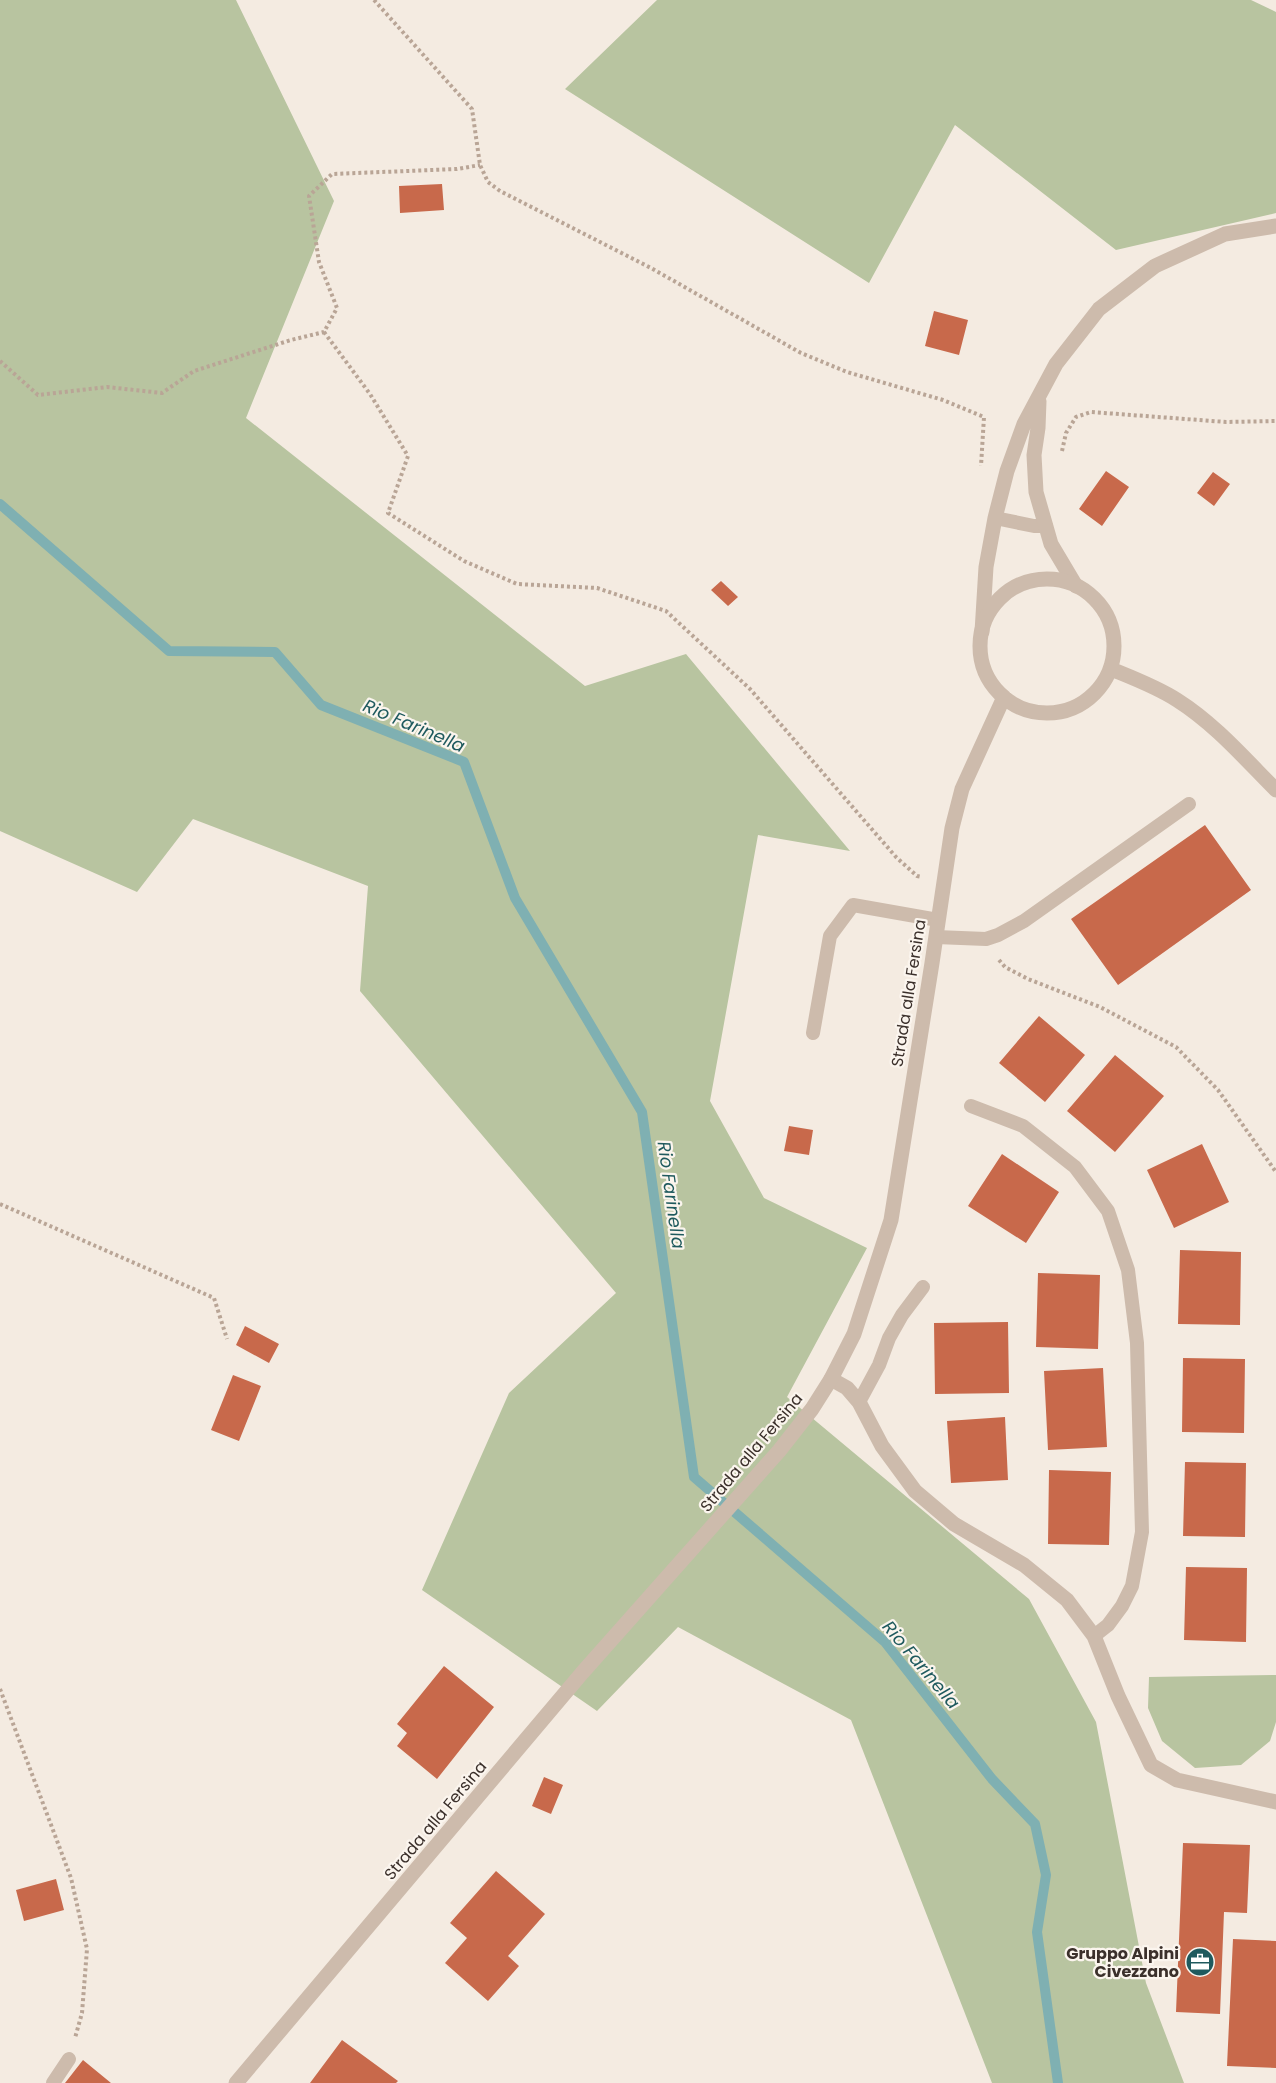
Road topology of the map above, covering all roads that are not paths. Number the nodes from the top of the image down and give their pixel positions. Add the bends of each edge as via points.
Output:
1 (1276, 226) edge
2 (1039, 398) junction
3 (995, 518) junction
4 (1046, 526) junction
5 (1076, 586) junction
6 (982, 632) junction
7 (1111, 669) junction
8 (1004, 698) junction
9 (1276, 790) edge
10 (1189, 804) dead end
11 (938, 920) junction
12 (936, 937) junction
13 (813, 1033) dead end
14 (971, 1106) dead end
15 (923, 1287) dead end
16 (831, 1379) junction
17 (859, 1402) junction
18 (1094, 1636) junction
19 (1276, 1802) edge
20 (69, 2059) road end
21 (52, 2083) edge
22 (236, 2083) edge

1 - 2 street via 1225,234 1155,267 1099,309 1056,364
2 - 3 street via 1024,424
2 - 4 street via 1034,455 1036,492
3 - 4 lane
3 - 6 street via 986,567
4 - 5 street
5 - 6 street via 1057,580 1037,580 1018,586 1001,597
5 - 7 street via 1096,600 1109,621 1115,645
6 - 8 street via 984,668
7 - 8 street via 1097,692 1077,707 1052,714 1027,710
7 - 9 street via 1177,700 1211,725
8 - 11 street, Strada alla Fersina via 962,789
10 - 12 lane via 1024,921 998,935 986,939
11 - 12 street, Strada alla Fersina
11 - 13 lane via 853,904 830,936
12 - 16 street, Strada alla Fersina via 891,1220 854,1334
14 - 18 lane via 1023,1126 1075,1167 1108,1211 1128,1270 1137,1343 1142,1532 1132,1586 1108,1625
15 - 17 lane via 889,1338
16 - 17 street via 847,1388
16 - 22 street, Strada alla Fersina via 779,1451 582,1673
17 - 18 street via 882,1446 915,1491 954,1524 1024,1565 1067,1600
18 - 19 street via 1151,1765 1178,1780
20 - 21 lane

